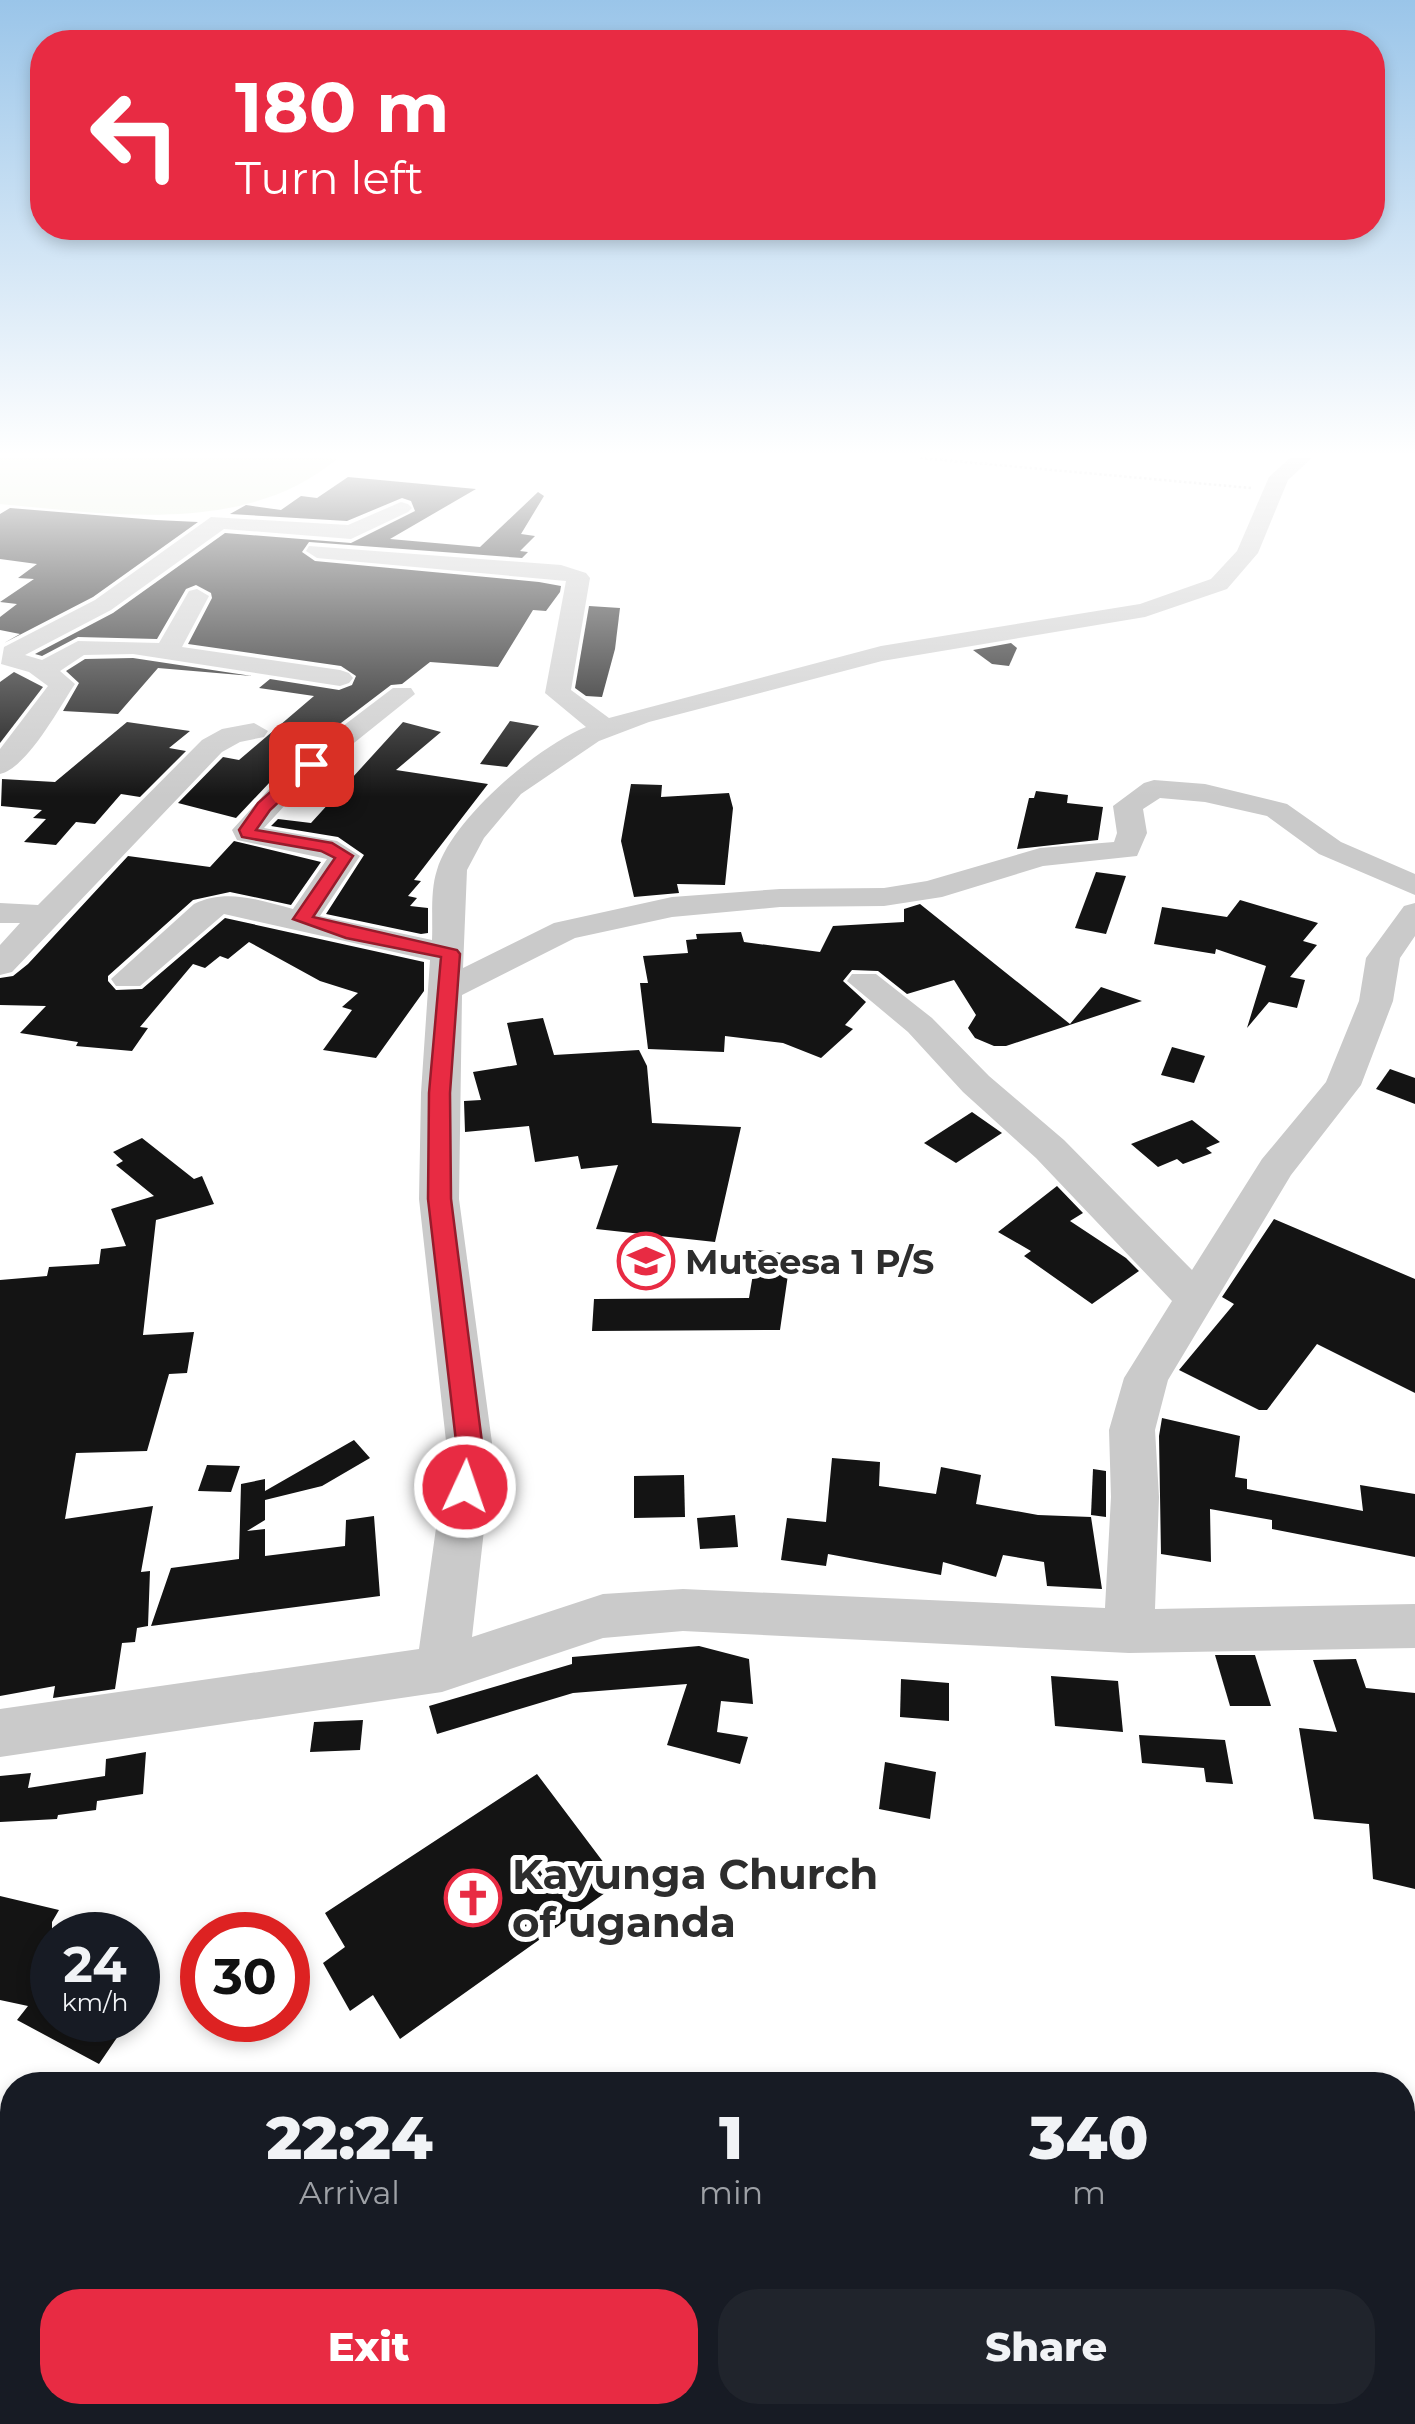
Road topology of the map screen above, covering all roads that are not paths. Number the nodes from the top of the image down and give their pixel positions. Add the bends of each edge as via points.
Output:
1 (151, 571) edge
2 (551, 571) edge
3 (1233, 571) edge
4 (197, 596) dead end
5 (168, 650) junction
6 (44, 670) junction
7 (340, 678) dead end
8 (402, 694) dead end
9 (606, 729) junction
10 (254, 731) dead end
11 (0, 766) edge
12 (1415, 886) edge
13 (1415, 913) edge
14 (0, 914) edge
15 (46, 914) junction
16 (302, 919) junction
17 (450, 954) junction
18 (0, 965) edge
19 (128, 979) dead end
20 (864, 981) dead end
21 (448, 989) junction
22 (1195, 1298) junction
23 (1415, 1626) edge
24 (1129, 1631) junction
25 (442, 1669) junction
26 (0, 1733) edge

1 - 6 street via 103,606 10,656
2 - 9 street via 578,578 558,692
3 - 9 street via 1187,598 1080,624 880,654
4 - 5 street
5 - 6 street via 78,648
5 - 7 street
6 - 11 street via 62,684 60,692
8 - 16 street via 294,777 248,830 345,856
9 - 17 street via 510,788 471,834 452,870
10 - 15 street via 212,746
12 - 21 street via 1330,848 1278,810 1154,789 1128,806 1132,833 1126,850 1040,858 884,897 672,907 565,930
13 - 22 street via 1383,958 1376,1001 1343,1084 1276,1168
14 - 15 street
15 - 18 street
16 - 17 street
16 - 19 street via 210,907
17 - 21 street
20 - 22 street via 1050,1149
21 - 25 street via 439,1199 470,1450
22 - 24 street via 1146,1378 1132,1430
23 - 24 street
24 - 25 street via 683,1610 603,1616
25 - 26 street

